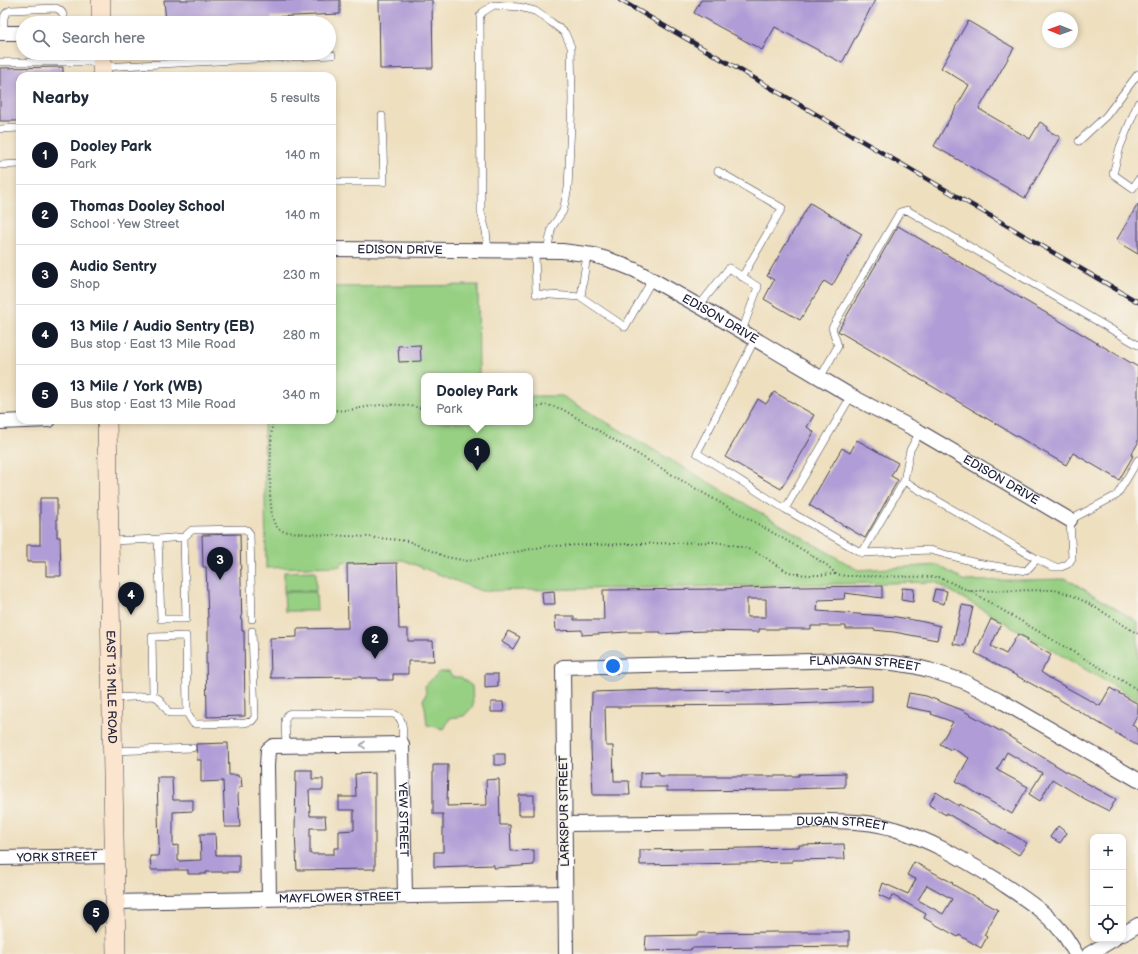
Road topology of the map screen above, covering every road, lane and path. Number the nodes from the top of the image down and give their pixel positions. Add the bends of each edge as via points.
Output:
1 (101, 0) edge
2 (63, 16) edge
3 (102, 16) edge
4 (2, 33) edge
5 (16, 33) edge
6 (204, 60) edge
7 (0, 62) edge
8 (102, 64) edge
9 (1138, 74) edge
10 (1138, 103) edge
11 (382, 116) dead end
12 (16, 128) edge
13 (0, 129) edge
14 (1078, 141) dead end
15 (16, 164) edge
16 (0, 165) edge
17 (718, 171) dead end
18 (1138, 180) edge
19 (336, 182) edge
20 (336, 249) edge
21 (488, 250) junction
22 (541, 250) junction
23 (587, 254) junction
24 (742, 277) junction
25 (652, 280) junction
26 (581, 297) junction
27 (699, 306) junction
28 (742, 331) junction
29 (755, 339) junction
30 (1138, 345) edge
31 (820, 378) junction
32 (852, 396) junction
33 (421, 408) edge
34 (336, 410) edge
35 (16, 421) edge
36 (0, 422) edge
37 (107, 424) edge
38 (272, 424) edge
39 (920, 432) junction
40 (1138, 460) edge
41 (904, 481) junction
42 (785, 509) junction
43 (1070, 520) junction
44 (184, 537) junction
45 (158, 539) junction
46 (108, 541) junction
47 (862, 553) junction
48 (1037, 560) junction
49 (836, 574) dead end
50 (970, 591) dead end
51 (252, 619) dead end
52 (252, 631) dead end
53 (563, 667) joint
54 (1138, 690) edge
55 (153, 696) junction
56 (111, 698) junction
57 (187, 713) junction
58 (402, 744) junction
59 (286, 746) junction
60 (192, 748) dead end
61 (112, 751) junction
62 (1138, 780) edge
63 (564, 824) junction
64 (114, 856) junction
65 (0, 858) edge
66 (565, 893) junction
67 (405, 895) junction
68 (269, 898) junction
69 (115, 902) junction
70 (1138, 925) edge
71 (1126, 932) edge
72 (1109, 942) edge
73 (116, 954) edge
74 (566, 954) edge
75 (1076, 954) edge
76 (1089, 954) edge

1 - 3 main road
2 - 4 lane via 56,8 6,11
4 - 5 street
6 - 8 lane
7 - 8 lane
9 - 14 lane via 1106,116
10 - 18 lane via 1120,147 1113,174 1133,188
11 - 19 lane via 384,182
12 - 13 lane
15 - 16 lane
17 - 24 lane via 782,208
20 - 21 street, EDISON DRIVE
21 - 22 street, EDISON DRIVE
21 - 22 lane via 482,212 480,16 494,5 535,11 564,33 571,47 572,101 568,188 563,211
22 - 23 street, EDISON DRIVE
22 - 26 lane via 536,294
23 - 25 street, EDISON DRIVE via 636,270
23 - 26 lane
24 - 27 lane via 729,268
24 - 28 lane via 758,287
25 - 26 lane via 625,327
25 - 27 street, EDISON DRIVE
27 - 28 street, EDISON DRIVE
28 - 29 street, EDISON DRIVE
29 - 31 street, EDISON DRIVE
29 - 42 lane via 697,452
30 - 31 lane via 907,210 900,212 832,328 838,346
31 - 32 street, EDISON DRIVE
32 - 39 street, EDISON DRIVE
32 - 42 lane
33 - 34 path via 408,405 381,405
35 - 36 street
37 - 46 main road, EAST 13 MILE ROAD
38 - 49 path via 271,510 275,525 281,530 408,541 446,557 468,562 547,546 713,542 752,550 792,573
39 - 41 lane via 910,450
39 - 43 street, EDISON DRIVE
40 - 43 lane via 1117,494
41 - 47 lane
41 - 48 lane
42 - 47 lane
43 - 48 lane via 1072,558 1068,564 1053,567
44 - 45 lane
44 - 45 lane via 186,619 161,619
44 - 51 lane via 192,530 244,529 249,532
45 - 46 lane
46 - 56 main road, EAST 13 MILE ROAD
47 - 48 lane via 930,550 977,563 1026,571
50 - 54 path
52 - 57 lane via 255,717 252,721 196,724
53 - 62 street, FLANAGAN STREET via 853,660 893,662 947,675 979,688
53 - 63 street, LARKSPUR STREET
55 - 56 lane
55 - 57 lane via 170,713
55 - 57 lane via 152,637 186,636
56 - 61 main road, EAST 13 MILE ROAD
58 -> 59 street
58 - 59 lane via 402,721 394,714 291,713 285,720
58 - 67 street, YEW STREET
59 - 68 street via 273,746 268,752
60 - 61 lane
61 - 64 main road, EAST 13 MILE ROAD
63 - 66 street, LARKSPUR STREET
63 - 75 street, DUGAN STREET via 835,821 890,827 927,840 1018,894 1042,911 1062,931
64 - 65 street, YORK STREET
64 - 69 main road, EAST 13 MILE ROAD
66 - 67 street, MAYFLOWER STREET
66 - 74 street, LARKSPUR STREET
67 - 68 street, MAYFLOWER STREET
68 - 69 street, MAYFLOWER STREET
69 - 73 main road, EAST 13 MILE ROAD
70 - 71 street
72 - 76 street

